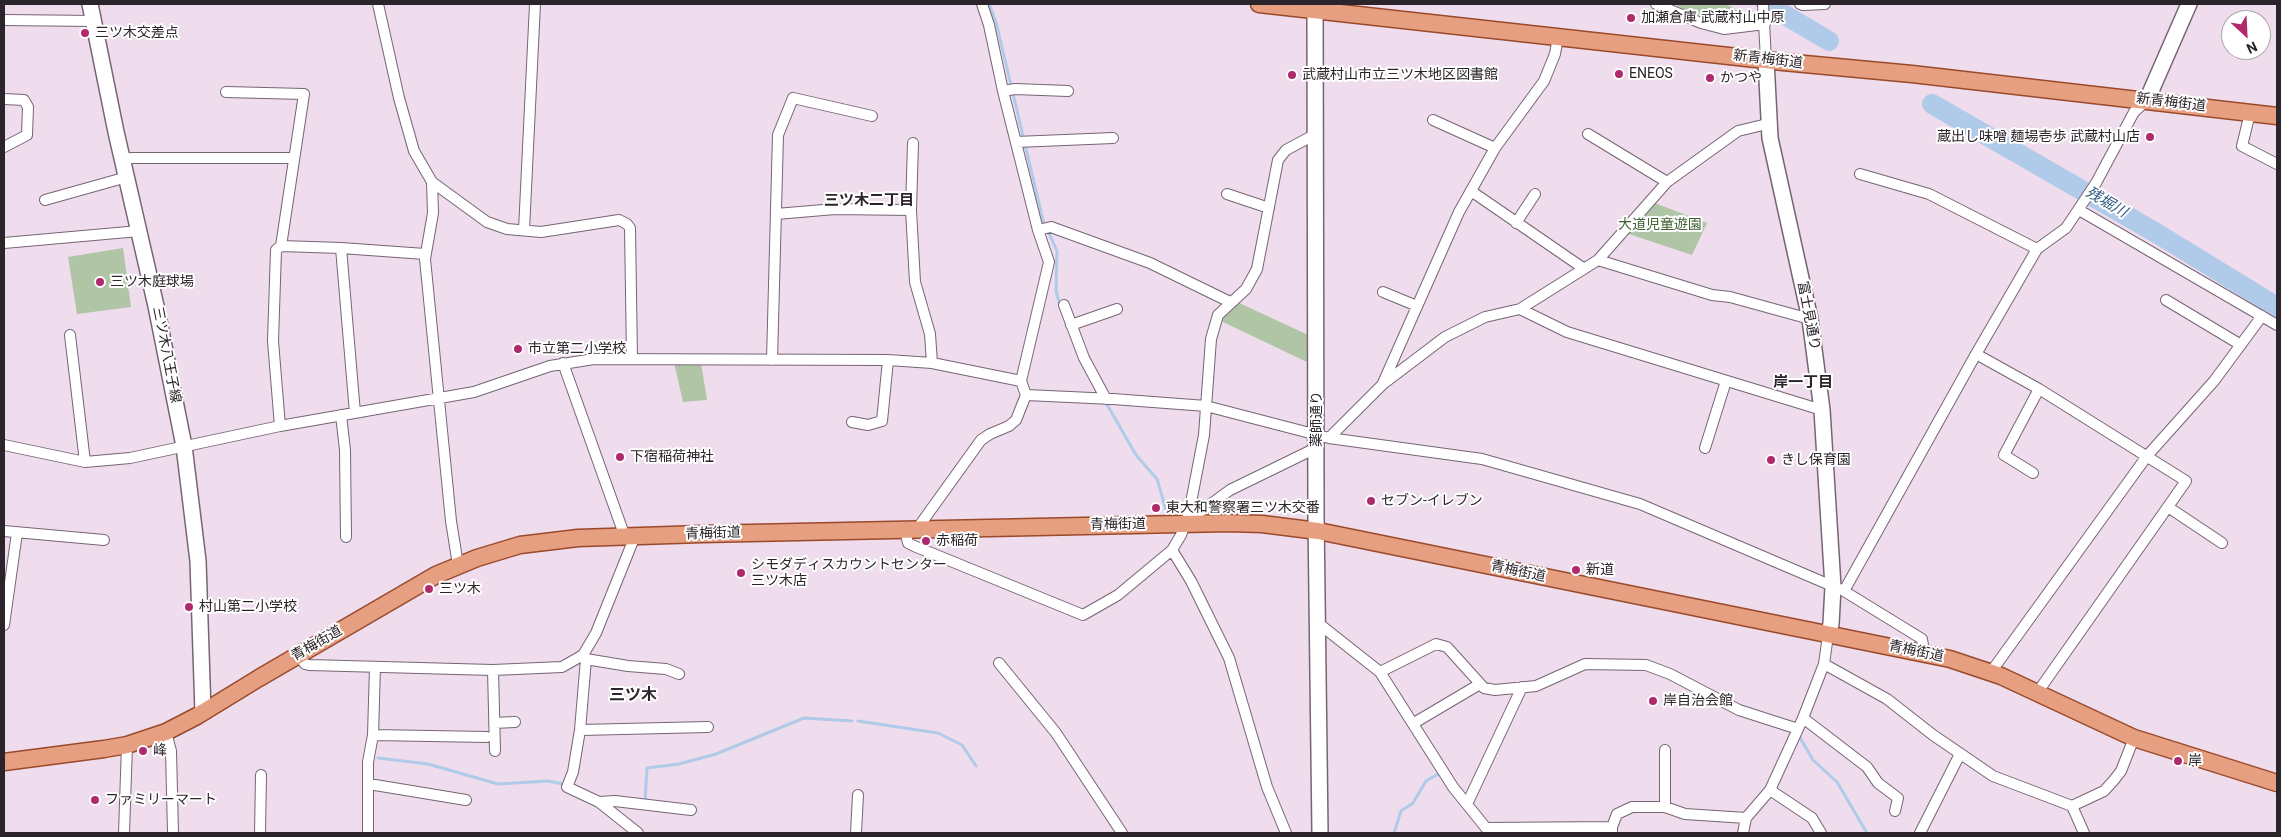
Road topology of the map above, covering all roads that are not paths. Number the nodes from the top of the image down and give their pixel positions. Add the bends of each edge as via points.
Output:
1 (90, 4) edge
2 (378, 4) edge
3 (535, 4) edge
4 (982, 4) edge
5 (1259, 4) edge
6 (1656, 4) edge
7 (1763, 4) edge
8 (1800, 4) edge
9 (1825, 4) edge
10 (2189, 4) edge
11 (1315, 7) edge
12 (4, 20) edge
13 (94, 21) junction
14 (1764, 22) junction
15 (1558, 37) junction
16 (1766, 60) junction
17 (1003, 91) junction
18 (1068, 91) dead end
19 (226, 92) dead end
20 (4, 99) edge
21 (2146, 100) junction
22 (2250, 113) junction
23 (872, 116) dead end
24 (2277, 116) edge
25 (1433, 120) dead end
26 (1768, 124) junction
27 (1316, 134) junction
28 (1588, 134) dead end
29 (1114, 138) dead end
30 (1016, 142) junction
31 (913, 144) dead end
32 (4, 147) edge
33 (1495, 148) junction
34 (294, 158) junction
35 (122, 159) junction
36 (2277, 164) edge
37 (1860, 174) dead end
38 (127, 177) junction
39 (432, 182) junction
40 (1666, 182) junction
41 (1471, 191) junction
42 (1227, 194) dead end
43 (1535, 194) dead end
44 (45, 200) dead end
45 (1269, 208) junction
46 (2079, 209) junction
47 (911, 210) junction
48 (776, 214) junction
49 (1516, 223) junction
50 (524, 230) junction
51 (1038, 230) junction
52 (139, 231) junction
53 (4, 243) edge
54 (281, 246) junction
55 (341, 248) junction
56 (2037, 249) junction
57 (426, 254) junction
58 (1598, 260) junction
59 (1583, 268) junction
60 (1383, 292) dead end
61 (2166, 300) dead end
62 (1230, 302) junction
63 (1064, 304) dead end
64 (1417, 306) junction
65 (1117, 308) dead end
66 (1520, 309) junction
67 (2262, 316) junction
68 (1810, 319) junction
69 (1071, 325) junction
70 (2277, 326) edge
71 (70, 335) dead end
72 (2241, 345) junction
73 (1976, 354) junction
74 (632, 359) junction
75 (772, 360) junction
76 (888, 360) junction
77 (563, 363) junction
78 (932, 363) junction
79 (1021, 381) junction
80 (1726, 381) junction
81 (1383, 384) junction
82 (2039, 388) junction
83 (1026, 395) junction
84 (439, 398) junction
85 (1103, 399) junction
86 (1206, 406) junction
87 (1822, 410) junction
88 (355, 412) junction
89 (341, 415) junction
90 (852, 422) dead end
91 (280, 426) junction
92 (1321, 440) junction
93 (4, 445) edge
94 (184, 446) junction
95 (1705, 448) dead end
96 (2147, 456) junction
97 (85, 462) junction
98 (2033, 473) dead end
99 (2168, 508) junction
100 (1184, 524) junction
101 (4, 530) edge
102 (911, 530) junction
103 (1318, 531) junction
104 (17, 533) junction
105 (346, 537) dead end
106 (630, 537) junction
107 (104, 540) dead end
108 (2222, 543) dead end
109 (1172, 550) junction
110 (458, 565) junction
111 (1838, 589) junction
112 (1318, 623) junction
113 (4, 625) edge
114 (1828, 635) junction
115 (1924, 652) junction
116 (298, 655) junction
117 (584, 657) junction
118 (999, 663) dead end
119 (1824, 664) junction
120 (375, 667) junction
121 (493, 670) junction
122 (1380, 672) junction
123 (1991, 672) junction
124 (679, 674) dead end
125 (1480, 684) junction
126 (1522, 688) junction
127 (2037, 693) junction
128 (203, 712) junction
129 (1803, 718) junction
130 (514, 722) dead end
131 (494, 723) junction
132 (1414, 723) junction
133 (708, 727) dead end
134 (1798, 729) junction
135 (580, 730) junction
136 (166, 732) junction
137 (373, 735) junction
138 (487, 737) dead end
139 (2134, 738) junction
140 (127, 744) junction
141 (1665, 750) dead end
142 (495, 751) dead end
143 (1960, 754) junction
144 (4, 762) edge
145 (261, 775) dead end
146 (2277, 783) edge
147 (369, 784) junction
148 (1770, 790) junction
149 (858, 795) dead end
150 (466, 800) dead end
151 (599, 802) junction
152 (1467, 804) junction
153 (2072, 806) junction
154 (1665, 807) junction
155 (691, 810) dead end
156 (1895, 811) dead end
157 (1746, 818) junction
158 (1532, 830) edge
159 (1612, 830) edge
160 (124, 833) edge
161 (173, 833) edge
162 (260, 833) edge
163 (368, 833) edge
164 (638, 833) edge
165 (856, 833) edge
166 (1122, 833) edge
167 (1286, 833) edge
168 (1320, 833) edge
169 (1743, 833) edge
170 (1821, 833) edge
171 (1920, 833) edge
172 (2084, 833) edge

1 - 13 street, 三ツ木八王子線
2 - 39 street via 414,151
3 - 50 street
4 - 17 street
5 - 11 main road, 新青梅街道
6 - 14 street via 1701,23 1724,28
7 - 14 street
8 - 9 street
10 - 21 street
11 - 15 main road, 新青梅街道
11 - 27 street, 薬師通り
12 - 13 street
13 - 35 street, 三ツ木八王子線
14 - 16 street
15 - 16 main road, 新青梅街道
15 - 33 street via 1544,81
16 - 21 main road, 新青梅街道
16 - 26 street, 富士見通り
17 - 18 street
17 - 30 street
19 - 34 street via 304,94
20 - 32 street via 24,100 28,107 27,135
21 - 22 main road, 新青梅街道
21 - 46 street via 2134,112 2095,186
22 - 24 main road, 新青梅街道
22 - 36 street via 2242,146
23 - 48 street via 793,98 778,135
25 - 33 street
26 - 40 street via 1738,131
26 - 68 street, 富士見通り
27 - 45 street via 1286,150 1278,160
27 - 92 street, 薬師通り
28 - 40 street
29 - 30 street
30 - 51 street
31 - 47 street
33 - 41 street
34 - 35 street
34 - 54 street
35 - 38 street, 三ツ木八王子線
37 - 56 street via 1929,194
38 - 44 street
38 - 52 street, 三ツ木八王子線
39 - 50 street via 487,222 507,229
39 - 57 street via 433,213
40 - 58 street
41 - 49 street
41 - 64 street
42 - 45 street
43 - 49 street
45 - 62 street via 1257,269 1246,289
46 - 56 street via 2066,228
46 - 67 street
47 - 48 street via 834,209
47 - 78 street via 915,282 930,334
48 - 75 street
49 - 59 street
50 - 74 street via 541,232 618,220 627,224 630,228
51 - 62 street via 1051,227 1150,264
51 - 79 street via 1049,262
52 - 53 street
52 - 94 street, 三ツ木八王子線
54 - 55 street
54 - 91 street via 276,250 273,341
55 - 57 street
55 - 88 street
56 - 73 street
57 - 84 street
58 - 59 street
58 - 68 street via 1712,295
59 - 66 street
60 - 64 street
61 - 72 street
62 - 86 street via 1218,315 1211,339
63 - 69 street
64 - 81 street
65 - 69 street
66 - 80 street via 1567,332
66 - 81 street via 1485,317 1445,337
67 - 70 street
67 - 72 street
68 - 87 street, 富士見通り
69 - 85 street
71 - 97 street
72 - 96 street via 2214,382
73 - 82 street
73 - 111 street
74 - 75 street
74 - 77 street
75 - 76 street
76 - 78 street
76 - 90 street via 882,421 868,425
77 - 84 street via 483,389
77 - 106 street
78 - 79 street
79 - 83 street
80 - 87 street
80 - 95 street
81 - 92 street
82 - 96 street
82 - 98 street via 2004,455
83 - 85 street
83 - 102 street via 1016,420 982,440
84 - 88 street
84 - 110 street
85 - 86 street
86 - 92 street
86 - 100 street via 1190,513
87 - 111 street, 富士見通り
88 - 89 street
89 - 91 street
89 - 105 street via 345,450
91 - 94 street
92 - 100 street via 1230,490
92 - 103 street, 薬師通り
92 - 111 street via 1482,459 1640,504
93 - 97 street
94 - 97 street via 130,458
94 - 128 street, 三ツ木八王子線 via 198,561
96 - 99 street via 2186,480
96 - 123 street
99 - 108 street
99 - 127 street
100 - 102 main road, 青梅街道
100 - 103 main road, 青梅街道 via 1254,524
100 - 109 street
101 - 104 street
102 - 106 main road, 青梅街道
102 - 109 street via 908,543 914,546 1083,615 1118,595
103 - 112 street, 薬師通り
103 - 114 main road, 青梅街道
104 - 107 street
104 - 113 street
106 - 110 main road, 青梅街道 via 535,542
106 - 117 street via 596,633
109 - 167 street via 1229,658 1267,787
110 - 116 main road, 青梅街道
111 - 114 street, 富士見通り
111 - 115 street via 1922,639
112 - 122 street
112 - 168 street, 薬師通り
114 - 115 main road, 青梅街道
114 - 119 street
115 - 123 main road, 青梅街道
116 - 120 street via 309,665
116 - 128 main road, 青梅街道
117 - 121 street via 562,667
117 - 124 street via 628,666 666,669
117 - 135 street
118 - 166 street via 1056,733
119 - 129 street
119 - 143 street via 1887,699
120 - 121 street
120 - 137 street
121 - 131 street
122 - 125 street via 1436,644 1447,648
122 - 132 street
123 - 127 main road, 青梅街道
125 - 126 street via 1495,690
125 - 132 street
126 - 134 street via 1536,686 1585,664 1646,665 1739,710
126 - 152 street
127 - 139 main road, 青梅街道
128 - 136 main road, 青梅街道
129 - 134 street
129 - 156 street via 1867,767 1878,783 1898,798
130 - 131 street
131 - 142 street
132 - 152 street
133 - 135 street
134 - 148 street
135 - 151 street via 568,787
136 - 140 main road, 青梅街道
136 - 161 street via 171,751
137 - 138 street
137 - 147 street via 368,762
139 - 146 main road, 青梅街道
139 - 153 street via 2121,771 2104,791
140 - 144 main road, 青梅街道
140 - 160 street
141 - 154 street
143 - 153 street via 1993,776
143 - 171 street
145 - 162 street
147 - 150 street
147 - 163 street
148 - 157 street
148 - 170 street via 1812,818
149 - 165 street
151 - 155 street via 614,800
151 - 164 street
152 - 158 street via 1486,828
153 - 172 street
154 - 157 street via 1685,814
154 - 159 street via 1623,810 1617,814
157 - 169 street
158 - 159 street

